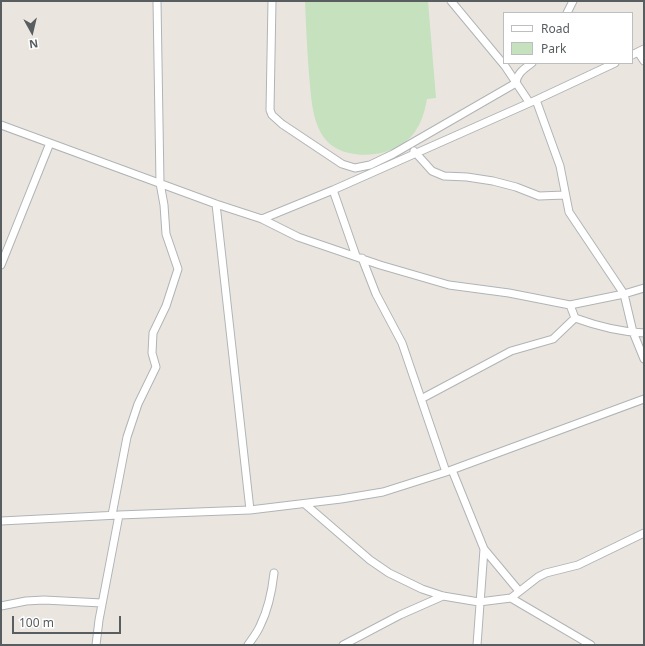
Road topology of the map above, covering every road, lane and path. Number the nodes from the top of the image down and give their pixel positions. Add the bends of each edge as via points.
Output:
1 (158, 1) edge
2 (272, 1) edge
3 (452, 1) edge
4 (573, 1) edge
5 (568, 12) edge
6 (638, 52) edge
7 (644, 61) edge
8 (503, 64) edge
9 (503, 64) edge
10 (531, 64) edge
11 (613, 64) edge
12 (516, 83) junction
13 (532, 101) junction
14 (1, 125) edge
15 (50, 143) junction
16 (410, 144) junction
17 (416, 153) junction
18 (160, 183) junction
19 (333, 190) junction
20 (565, 195) junction
21 (216, 204) junction
22 (262, 219) junction
23 (359, 257) junction
24 (1, 265) edge
25 (644, 288) edge
26 (624, 294) junction
27 (570, 305) junction
28 (575, 318) junction
29 (633, 332) junction
30 (644, 332) edge
31 (644, 359) edge
32 (420, 399) junction
33 (644, 399) edge
34 (449, 471) junction
35 (305, 504) junction
36 (250, 510) junction
37 (116, 515) junction
38 (1, 521) edge
39 (644, 533) edge
40 (484, 549) junction
41 (274, 573) dead end
42 (519, 591) junction
43 (443, 596) junction
44 (511, 598) junction
45 (479, 602) junction
46 (102, 603) junction
47 (1, 606) edge
48 (96, 645) edge
49 (248, 645) edge
50 (343, 645) edge
51 (477, 645) edge
52 (591, 645) edge

1 - 18 street
2 - 16 street via 270,110 276,120 342,164 354,168 370,164
3 - 9 street
4 - 5 street
6 - 7 street
8 - 12 street
10 - 12 street via 520,72
11 - 13 street
12 - 13 street
12 - 16 street
13 - 17 street
13 - 20 street via 560,166
14 - 15 street
15 - 18 street
15 - 24 street
16 - 17 street
17 - 19 street
17 - 20 street via 432,171 444,176 493,181 539,196
18 - 21 street
18 - 37 street via 166,234 178,269 166,306 153,333 152,352 156,367 138,404 128,436
19 - 22 street
19 - 23 street
20 - 26 street via 572,218
21 - 22 street
21 - 36 street
22 - 23 street via 298,237
23 - 27 street via 449,285
23 - 32 street via 402,343
25 - 26 street
26 - 27 street
26 - 29 street
27 - 28 street
28 - 29 street
28 - 32 street via 553,339 511,351
29 - 30 street
29 - 31 street
32 - 34 street
33 - 34 street
34 - 35 street via 383,492
34 - 40 street
35 - 36 street
35 - 43 street via 370,560 389,573
36 - 37 street
37 - 38 street
37 - 46 street
39 - 42 street via 578,565 546,572
40 - 42 street
40 - 45 street
41 - 49 street via 272,590 263,619
42 - 44 street
43 - 45 street
43 - 50 street
44 - 45 street
44 - 52 street
45 - 51 street
46 - 47 street via 44,600
46 - 48 street

